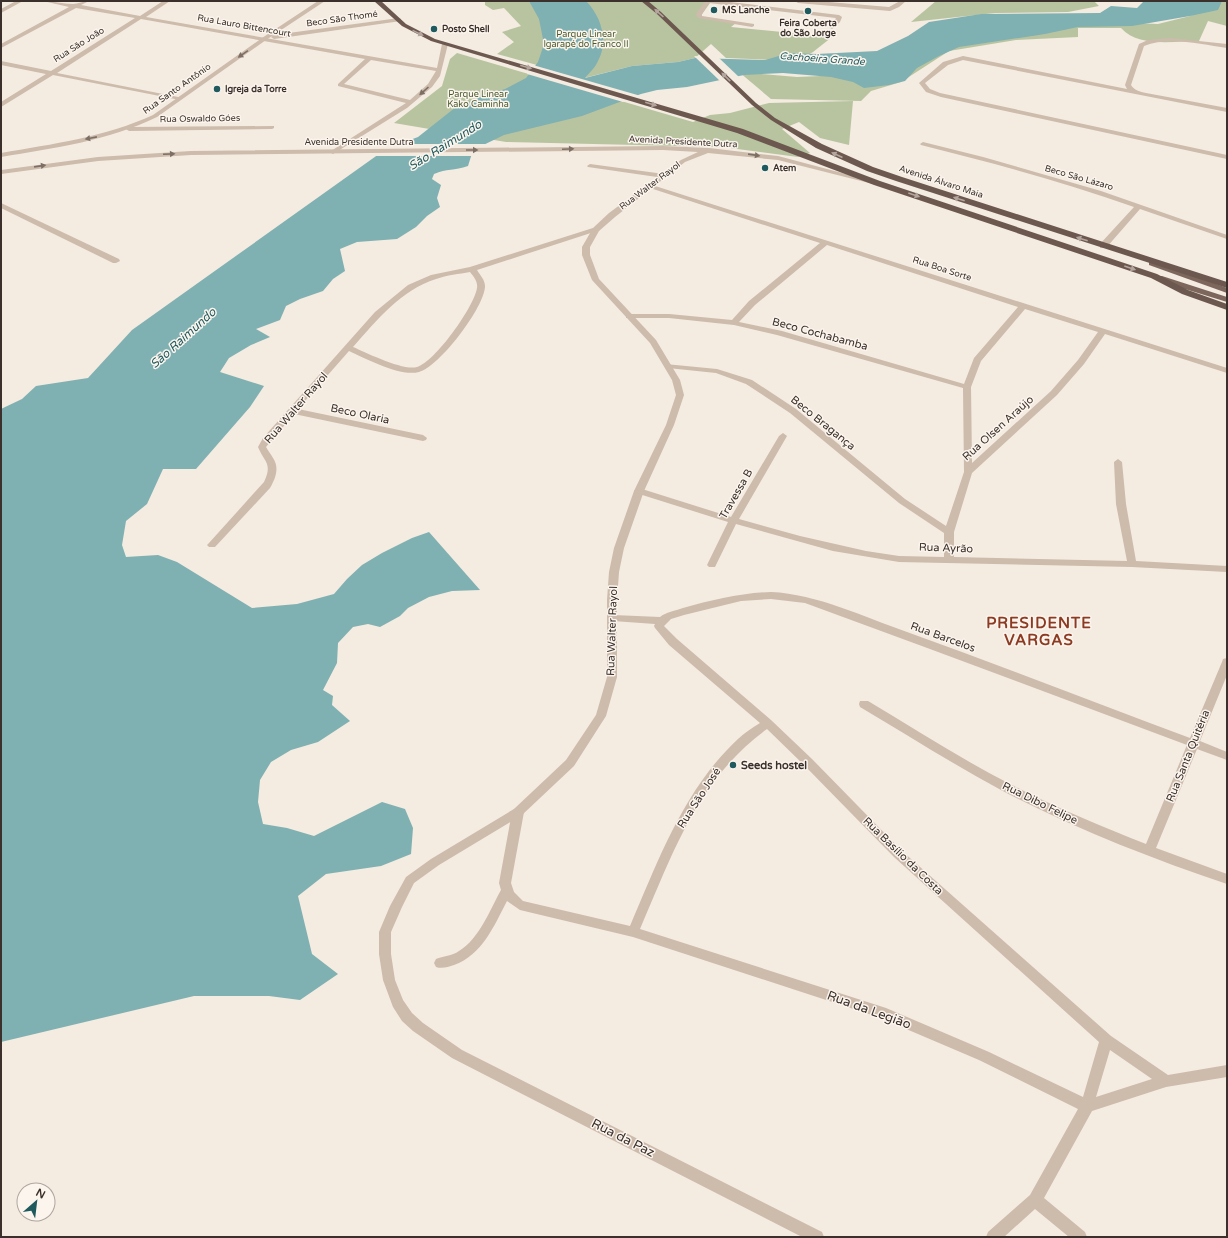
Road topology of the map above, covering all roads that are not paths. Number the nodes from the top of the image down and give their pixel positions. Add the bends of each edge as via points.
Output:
1 (20, 1) edge
2 (46, 1) edge
3 (86, 1) edge
4 (167, 1) edge
5 (322, 1) edge
6 (377, 1) edge
7 (644, 1) edge
8 (708, 1) edge
9 (798, 1) edge
10 (903, 1) edge
11 (851, 4) edge
12 (75, 6) junction
13 (1, 11) edge
14 (141, 18) junction
15 (399, 20) junction
16 (752, 25) dead end
17 (832, 27) dead end
18 (264, 39) junction
19 (445, 44) junction
20 (1, 46) edge
21 (1227, 46) edge
22 (369, 58) junction
23 (1, 63) edge
24 (439, 70) junction
25 (52, 73) junction
26 (1135, 92) junction
27 (178, 99) junction
28 (410, 102) junction
29 (1, 105) edge
30 (1227, 110) edge
31 (272, 127) dead end
32 (129, 129) junction
33 (924, 144) dead end
34 (684, 149) junction
35 (709, 150) junction
36 (333, 152) junction
37 (1, 156) edge
38 (1227, 157) edge
39 (789, 161) joint
40 (683, 162) junction
41 (590, 166) dead end
42 (1, 172) edge
43 (664, 176) junction
44 (877, 183) junction
45 (652, 187) junction
46 (1, 205) edge
47 (1139, 206) junction
48 (596, 230) junction
49 (1227, 237) edge
50 (825, 242) junction
51 (1103, 246) junction
52 (1133, 256) junction
53 (116, 261) dead end
54 (472, 268) junction
55 (1154, 276) junction
56 (1227, 285) edge
57 (1227, 291) edge
58 (1227, 300) edge
59 (1024, 305) junction
60 (1227, 307) edge
61 (629, 316) junction
62 (734, 324) junction
63 (1103, 331) junction
64 (348, 348) junction
65 (668, 366) junction
66 (1227, 371) edge
67 (967, 387) junction
68 (293, 411) junction
69 (783, 436) dead end
70 (423, 438) dead end
71 (1118, 462) dead end
72 (968, 472) junction
73 (639, 491) junction
74 (734, 521) junction
75 (949, 532) junction
76 (212, 545) dead end
77 (949, 561) junction
78 (712, 564) dead end
79 (1132, 564) junction
80 (1227, 569) edge
81 (614, 618) junction
82 (664, 619) junction
83 (1227, 662) edge
84 (864, 704) dead end
85 (767, 723) junction
86 (1192, 744) junction
87 (1227, 756) edge
88 (518, 812) junction
89 (1149, 851) junction
90 (1227, 880) edge
91 (506, 892) junction
92 (633, 932) junction
93 (440, 963) dead end
94 (430, 1037) joint
95 (1106, 1040) junction
96 (1227, 1071) edge
97 (1166, 1081) junction
98 (1087, 1106) junction
99 (1035, 1200) junction
100 (817, 1237) edge
101 (993, 1237) edge
102 (1080, 1237) edge

1 - 13 street
2 - 12 street, Rua Lauro Bittencourt
3 - 12 street
4 - 14 street, Rua São João
5 - 18 street, Rua Santo Antônio
6 - 15 highway, Avenida Álvaro Maia
51 -> 7 highway, Avenida Álvaro Maia via 870,169 819,146 793,132 754,104
8 - 16 street via 698,16
8 - 17 street via 839,17
9 - 11 street
10 - 11 street via 890,9
12 - 14 street, Rua Lauro Bittencourt
12 - 20 street
14 - 18 street, Rua Lauro Bittencourt
14 - 25 street, Rua São João
15 - 18 street, Beco São Thomé
15 -> 19 highway, Avenida Álvaro Maia via 419,34
18 - 22 street, Rua Lauro Bittencourt
18 -> 27 street, Rua Santo Antônio
19 - 24 street
19 -> 44 highway, Avenida Álvaro Maia via 766,140
21 - 26 street via 1178,41 1145,42 1128,85
22 - 24 street, Rua Lauro Bittencourt
22 - 28 street via 340,85
23 - 25 street
24 -> 28 street via 433,82
25 - 27 street
25 - 29 street, Rua São João
26 - 30 street
26 - 38 street via 963,58 946,62 922,83 928,91 944,96
27 - 32 street, Rua Santo Antônio via 155,116
28 - 36 street
31 - 32 street, Rua Oswaldo Góes
32 -> 37 street, Rua Santo Antônio
33 - 47 street, Beco São Lázaro via 1099,192
34 - 35 street, Avenida Presidente Dutra
36 -> 34 street, Avenida Presidente Dutra
34 - 40 street via 686,155
35 -> 39 street, Avenida Presidente Dutra
35 - 40 street, Rua Walter Rayol
42 -> 36 street, Avenida Presidente Dutra via 158,154
39 - 44 street, Avenida Álvaro Maia
40 - 43 street, Rua Walter Rayol
41 - 43 street
43 - 45 street, Rua Walter Rayol
44 -> 55 highway, Avenida Álvaro Maia
45 - 48 street, Rua Walter Rayol via 612,215
45 - 50 street, Rua Boa Sorte
46 - 53 street
47 - 49 street, Beco São Lázaro
47 - 51 street
48 - 54 street, Rua Walter Rayol
48 - 61 street, Rua Walter Rayol via 586,247 589,264 596,280
50 - 59 street, Rua Boa Sorte
50 - 62 street via 752,303
51 - 52 highway, Avenida Álvaro Maia
52 - 56 highway, Avenida Álvaro Maia
52 - 57 main road
54 - 64 street, Rua Walter Rayol via 434,277 411,287 378,314
54 - 64 street via 480,281 479,296 465,321 438,356 426,367 410,371
55 - 58 main road, Avenida Álvaro Maia
55 - 60 highway via 1185,292
59 - 63 street, Rua Boa Sorte
59 - 67 street via 977,360
61 - 62 street, Beco Cochabamba via 664,316
61 - 65 street, Rua Walter Rayol via 653,342
62 - 67 street, Beco Cochabamba via 779,333
63 - 66 street, Rua Boa Sorte
63 - 72 street, Rua Olsen Araújo via 1054,393
64 - 68 street, Rua Walter Rayol
65 - 73 street, Rua Walter Rayol via 676,380 680,395 670,425
65 - 75 street, Beco Bragança via 717,371 749,382 793,411 902,501
67 - 72 street
68 - 70 street, Beco Olaria
68 - 76 street, Rua Walter Rayol via 262,447 272,466 270,480
69 - 74 street, Travessa B
71 - 79 street via 1121,504
72 - 75 street, Rua Olsen Araújo
73 - 74 street, Rua Ayrão
73 - 81 street, Rua Walter Rayol via 619,548 614,572
74 - 77 street, Rua Ayrão via 849,551 899,559
74 - 78 street, Travessa B
75 - 77 street, Rua Olsen Araújo
77 - 79 street, Rua Ayrão
79 - 80 street, Rua Ayrão
81 - 82 street, Rua Barcelos
81 - 88 street, Rua Walter Rayol via 612,678 601,716 570,763
82 - 85 street, Rua Basílio da Costa via 659,626 673,642
82 - 86 street, Rua Barcelos via 713,604 764,596 806,600
83 - 86 street, Rua Santa Quitéria
84 - 89 street, Rua Dibo Felipe via 1027,798 1076,822
85 - 92 street, Rua São José via 750,733 737,746 718,768 683,820
85 - 95 street, Rua Basílio da Costa via 898,854
86 - 87 street, Rua Barcelos
86 - 89 street, Rua Santa Quitéria
88 - 91 street via 505,883
88 - 94 street, Rua Walter Rayol via 410,880 385,932 389,980 398,1003 407,1017
89 - 90 street, Rua Dibo Felipe
91 - 92 street, Rua da Legião via 511,899 530,909
91 - 93 street via 467,953 454,960
92 - 98 street, Rua da Legião via 880,1012 984,1056
94 - 100 street, Rua da Paz via 457,1054
95 - 97 street, Rua Basílio da Costa
95 - 98 street
96 - 97 street
97 - 98 street
98 - 99 street
99 - 101 street
99 - 102 street

